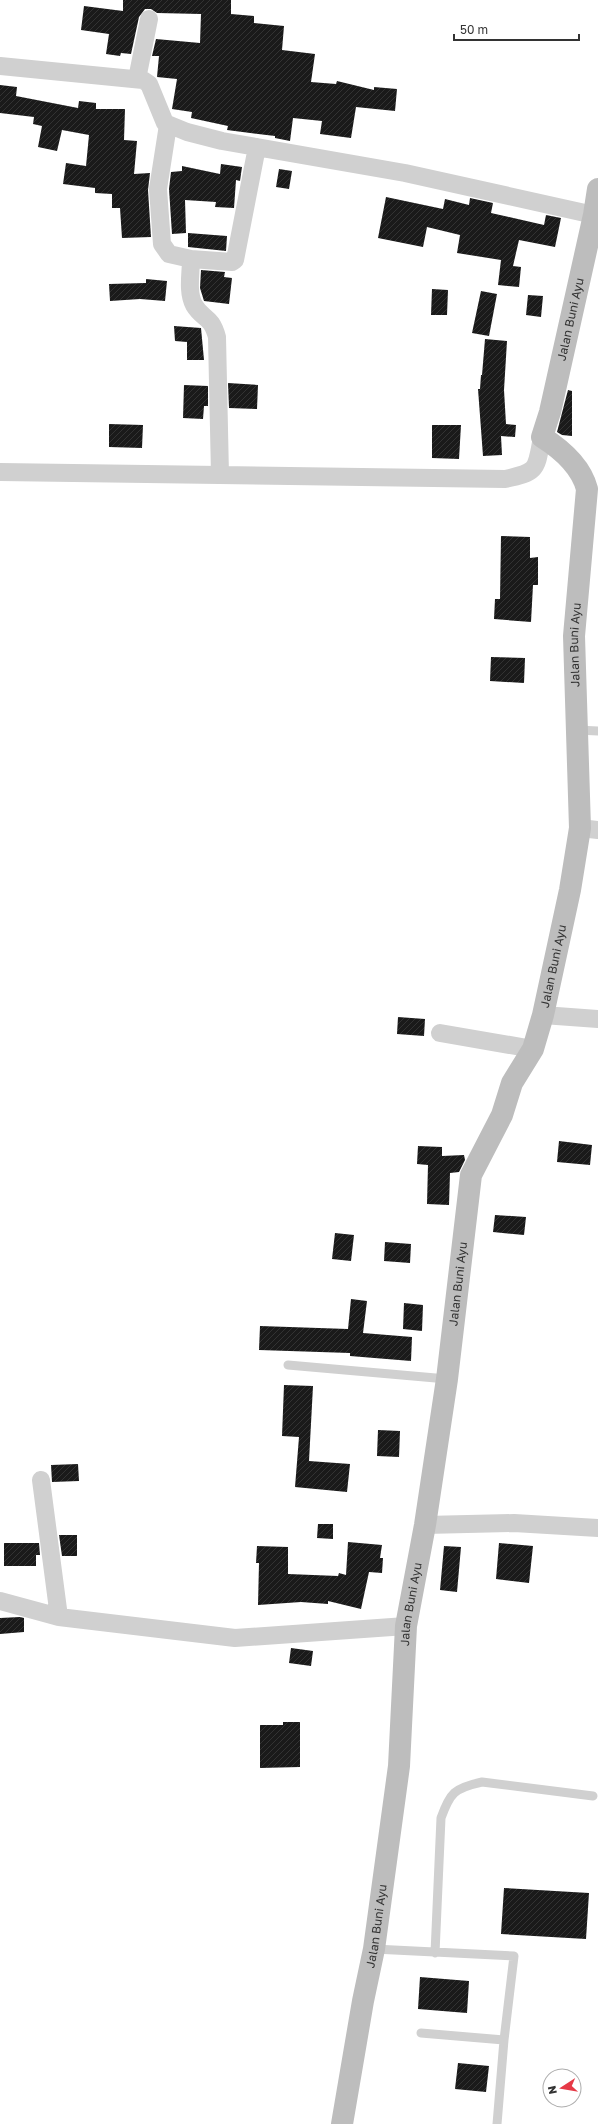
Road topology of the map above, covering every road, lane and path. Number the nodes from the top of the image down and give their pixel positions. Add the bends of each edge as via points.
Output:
1 (149, 19) dead end
2 (0, 66) edge
3 (137, 80) junction
4 (168, 125) junction
5 (257, 147) junction
6 (598, 189) edge
7 (594, 214) junction
8 (191, 259) junction
9 (547, 440) junction
10 (0, 472) edge
11 (220, 475) junction
12 (593, 490) edge
13 (588, 731) edge
14 (589, 829) edge
15 (543, 1015) junction
16 (598, 1019) edge
17 (440, 1033) dead end
18 (533, 1049) junction
19 (288, 1365) dead end
20 (447, 1379) junction
21 (41, 1480) dead end
22 (425, 1525) junction
23 (598, 1528) edge
24 (0, 1601) edge
25 (59, 1617) junction
26 (406, 1626) junction
27 (594, 1796) dead end
28 (374, 1949) junction
29 (435, 1953) junction
30 (421, 2033) dead end
31 (504, 2040) junction
32 (342, 2124) edge
33 (497, 2124) edge

1 - 3 street
2 - 3 street
3 - 4 street via 149,84 163,119
4 - 5 street via 215,139
4 - 8 street via 158,189 162,244 169,254
5 - 7 street via 405,172
5 - 8 street via 235,260 232,262
6 - 7 main road, Jalan Buni Ayu
7 - 9 main road, Jalan Buni Ayu via 550,412
8 - 11 street via 190,295 195,306 213,323 217,337
9 - 11 street via 537,465 530,472 505,479
9 - 12 main road, Jalan Buni Ayu via 571,461
10 - 11 street
12 - 13 main road, Jalan Buni Ayu via 574,636
13 - 14 main road, Jalan Buni Ayu
14 - 15 main road, Jalan Buni Ayu via 570,890
15 - 16 street
15 - 18 main road, Jalan Buni Ayu
17 - 18 street
18 - 20 main road, Jalan Buni Ayu via 512,1083 502,1115 471,1175
19 - 20 lane
20 - 22 main road, Jalan Buni Ayu
21 - 25 street
22 - 23 street via 514,1523
22 - 26 main road, Jalan Buni Ayu
24 - 25 street
25 - 26 street via 235,1638
26 - 28 main road, Jalan Buni Ayu via 399,1766
27 - 29 lane via 482,1782 464,1786 448,1798 441,1818
28 - 29 lane
28 - 32 main road, Jalan Buni Ayu
29 - 31 lane via 514,1956
30 - 31 lane
31 - 33 lane

